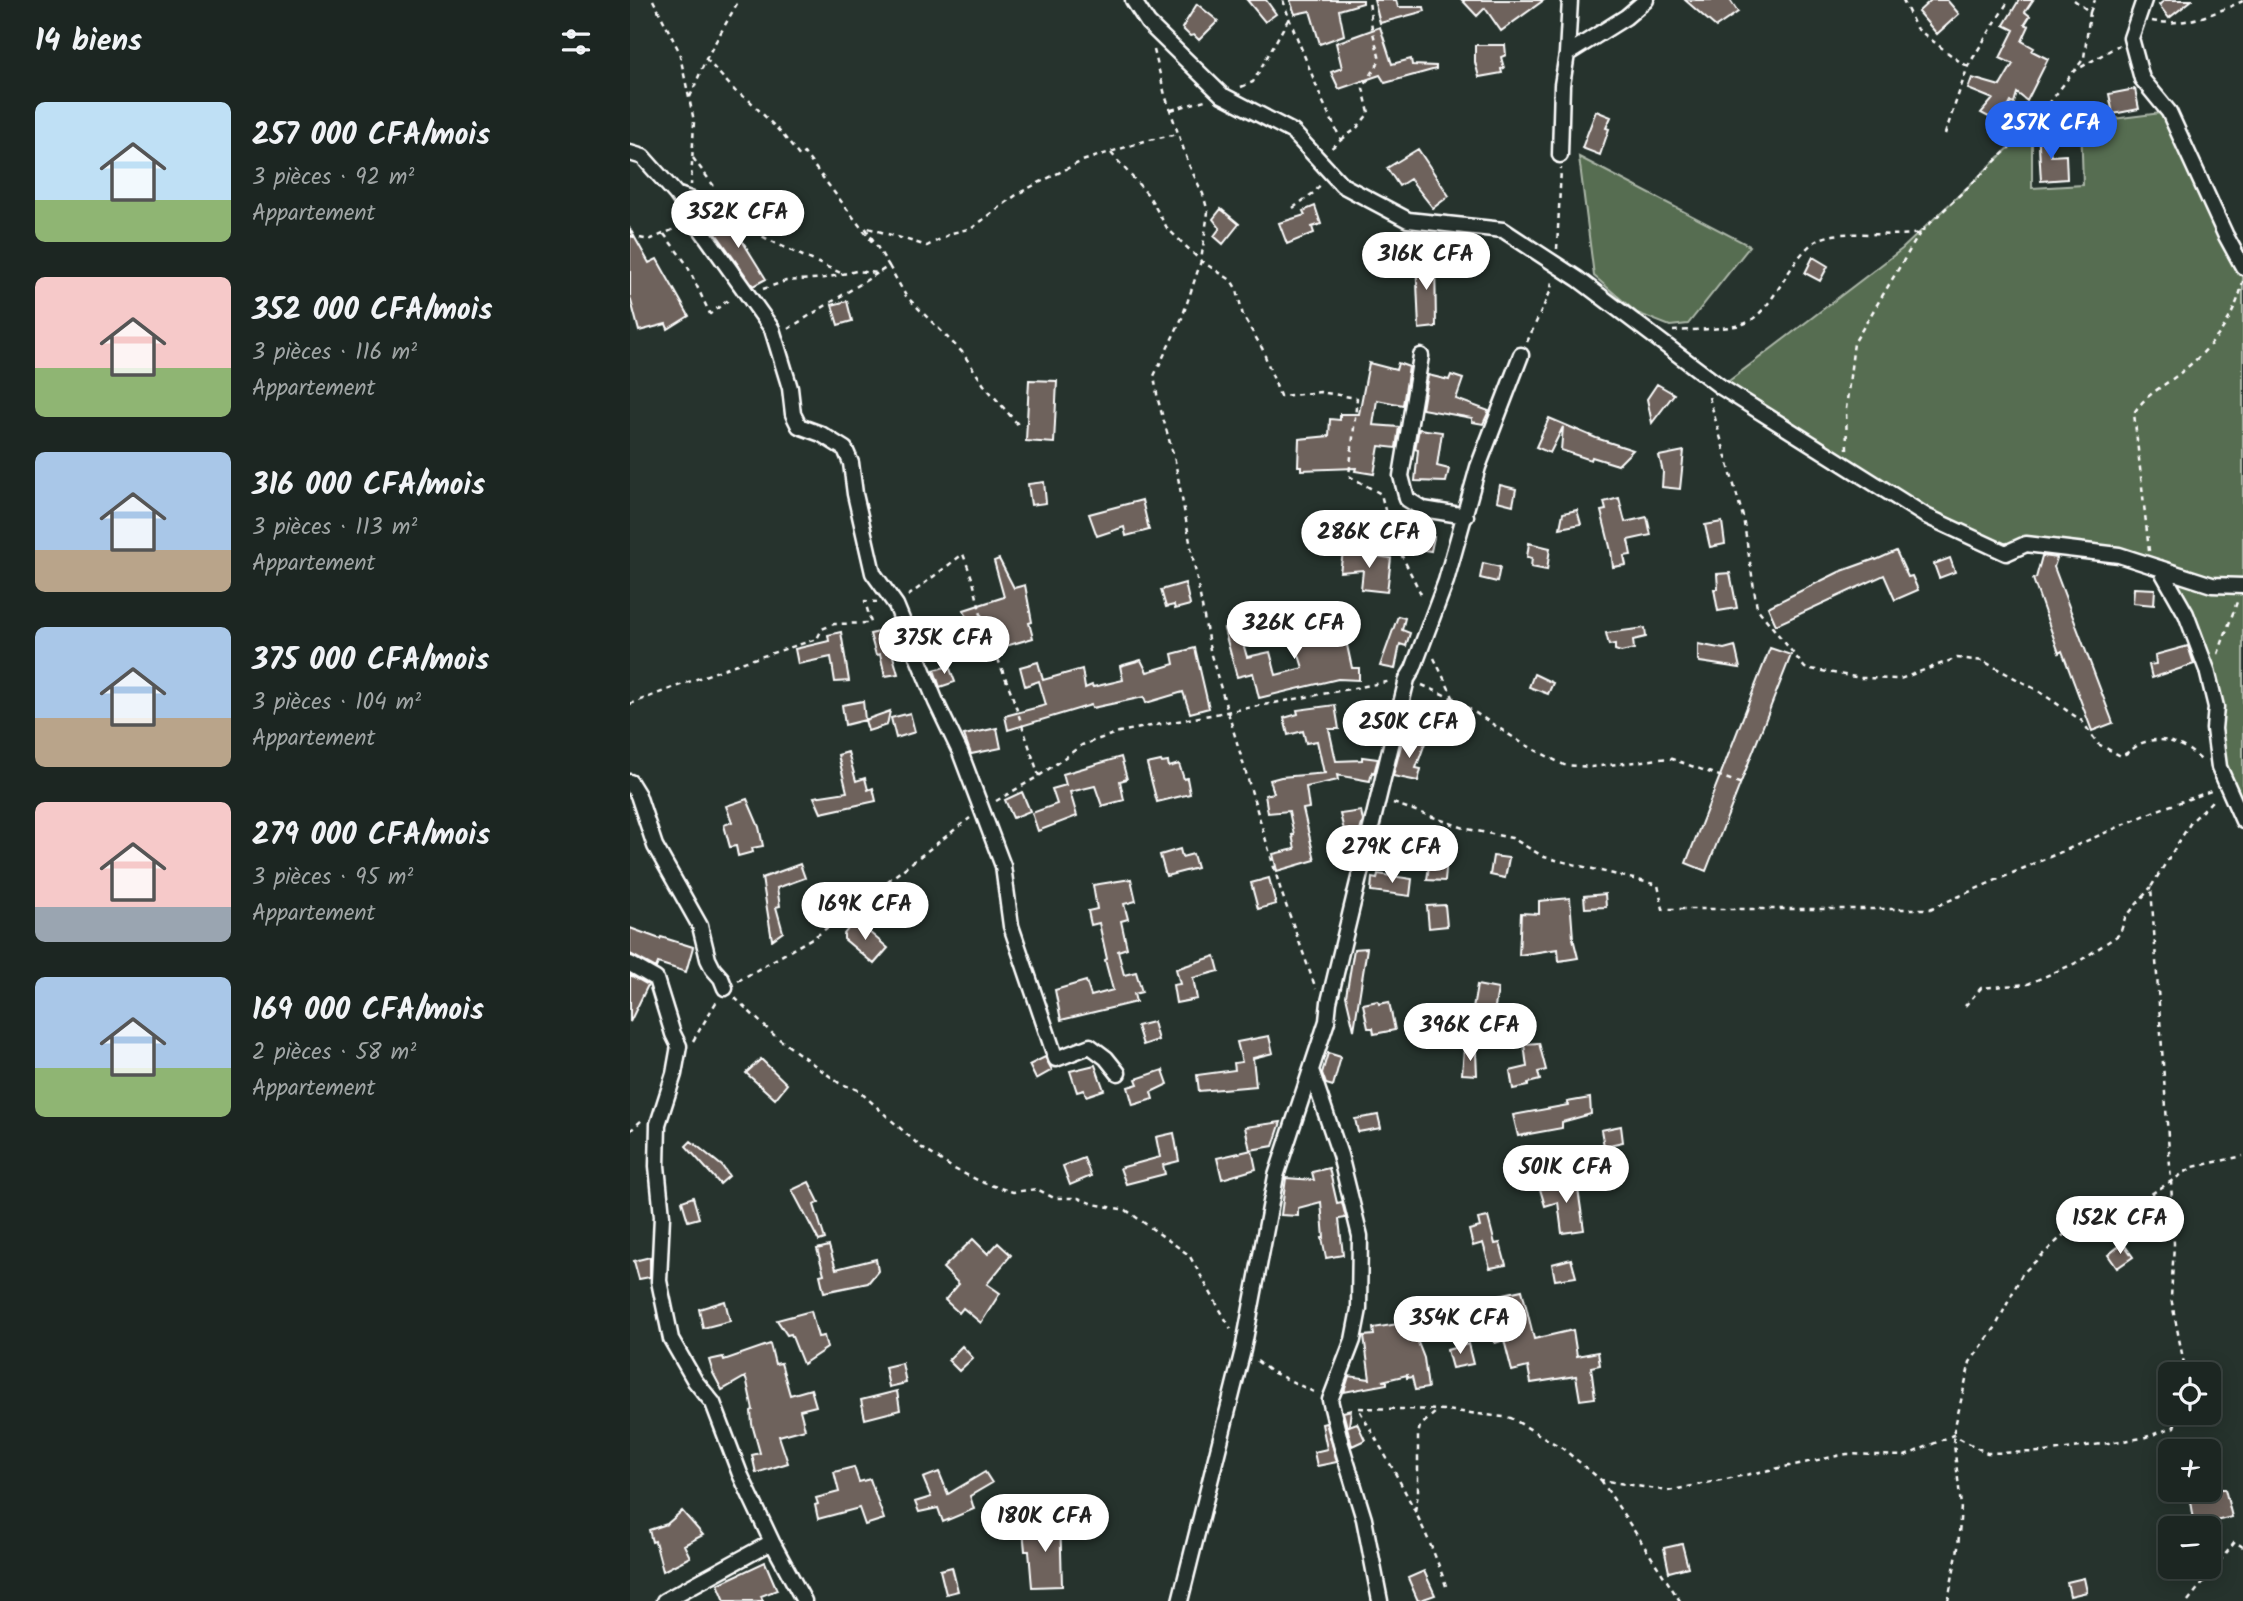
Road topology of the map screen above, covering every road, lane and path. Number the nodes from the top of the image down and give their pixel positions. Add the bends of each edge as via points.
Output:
1 (653, 0) edge
2 (739, 0) edge
3 (1133, 0) edge
4 (1283, 0) edge
5 (1369, 0) edge
6 (1570, 0) edge
7 (1646, 0) edge
8 (1903, 0) edge
9 (2009, 0) edge
10 (2074, 0) edge
11 (2095, 0) edge
12 (2144, 0) edge
13 (2243, 1) edge
14 (2090, 12) junction
15 (1289, 18) junction
16 (2138, 19) junction
17 (2131, 38) junction
18 (1154, 47) dead end
19 (1567, 54) junction
20 (706, 60) junction
21 (1968, 66) junction
22 (2073, 72) junction
23 (1222, 95) junction
24 (689, 98) junction
25 (1170, 110) junction
26 (1178, 134) junction
27 (1945, 134) dead end
28 (1340, 140) junction
29 (630, 153) edge
30 (1111, 153) junction
31 (1560, 155) dead end
32 (692, 157) junction
33 (1318, 159) junction
34 (1329, 170) junction
35 (683, 196) junction
36 (1293, 208) dead end
37 (730, 209) junction
38 (699, 225) junction
39 (1920, 233) junction
40 (664, 234) junction
41 (630, 236) edge
42 (1201, 261) junction
43 (889, 266) junction
44 (2243, 267) edge
45 (843, 274) junction
46 (878, 274) junction
47 (2243, 281) edge
48 (742, 289) junction
49 (751, 302) junction
50 (1650, 334) junction
51 (775, 338) junction
52 (1521, 355) dead end
53 (1421, 356) dead end
54 (1702, 375) junction
55 (1021, 428) dead end
56 (1848, 467) junction
57 (1466, 516) junction
58 (2160, 568) junction
59 (2243, 586) edge
60 (2236, 603) dead end
61 (896, 605) junction
62 (1435, 611) junction
63 (1425, 637) junction
64 (2218, 658) dead end
65 (1407, 679) junction
66 (1454, 699) junction
67 (630, 704) edge
68 (1227, 710) junction
69 (2206, 766) dead end
70 (1039, 776) junction
71 (630, 782) edge
72 (1742, 785) dead end
73 (2227, 785) junction
74 (1378, 797) junction
75 (981, 809) junction
76 (2243, 821) edge
77 (2151, 887) junction
78 (630, 964) edge
79 (724, 988) junction
80 (1318, 996) dead end
81 (1965, 1006) dead end
82 (693, 1041) dead end
83 (1118, 1073) dead end
84 (1312, 1073) junction
85 (2243, 1156) edge
86 (2171, 1181) junction
87 (1243, 1350) junction
88 (2184, 1362) edge
89 (1330, 1400) junction
90 (1439, 1410) junction
91 (2175, 1425) edge
92 (1953, 1435) junction
93 (1601, 1480) junction
94 (1415, 1511) junction
95 (772, 1542) junction
96 (2243, 1547) edge
97 (1446, 1586) dead end
98 (664, 1601) edge
99 (804, 1601) edge
100 (1180, 1601) edge
101 (1380, 1601) edge
102 (1680, 1601) edge
103 (1948, 1601) edge
104 (2188, 1601) edge

1 - 24 path via 680,51
2 - 20 path
3 - 23 street via 1148,23
4 - 15 path
5 - 28 path via 1380,60 1363,88 1369,113
6 - 19 street
7 - 19 street
8 - 21 path via 1916,28
9 - 21 path
10 - 14 path
11 - 14 path
12 - 16 street
13 - 16 path via 2185,23
14 - 22 path via 2084,58
15 - 23 path via 1253,82
15 - 28 path
16 - 17 street
17 - 22 path
17 - 44 street via 2142,79 2169,113
18 - 25 path
19 - 31 street
20 - 24 path
20 - 43 path via 800,157 804,153
21 - 27 path
22 - 39 path via 2032,126
23 - 25 path
23 - 33 street via 1293,132
24 - 32 path via 694,121
25 - 26 path
26 - 30 path
26 - 42 path via 1208,212
28 - 33 path
29 - 35 street via 643,157
30 - 42 path via 1149,196 1167,228
30 - 43 path via 1048,177 972,228 927,246 865,228
32 - 35 path
32 - 37 path
33 - 34 street
34 - 36 path via 1316,191
34 - 50 street via 1342,185 1408,220 1503,230
35 - 37 street
35 - 38 street
37 - 45 path via 740,224
38 - 40 path via 685,224
38 - 48 street
39 - 50 path via 1838,234 1817,240 1797,260 1763,310 1744,324
39 - 56 path via 1854,343 1846,409
40 - 41 path via 649,240
40 - 48 path via 686,263 710,314
42 - 62 path via 1231,280 1237,290 1243,316 1262,348 1280,396 1320,392 1357,398 1349,476 1381,494 1391,534 1424,600
42 - 68 path via 1182,318 1154,376 1175,461 1211,655
43 - 46 path
43 - 55 path via 906,296 962,352
45 - 46 path
45 - 49 path via 765,287
46 - 51 path
47 - 58 path via 2238,302 2215,341 2200,358 2141,402 2134,413 2149,552
48 - 49 street
49 - 51 street
50 - 54 street
51 - 61 street via 799,426 845,449 873,573
52 - 57 street via 1478,467
53 - 57 street via 1401,476 1407,499 1423,509
54 - 56 street
54 - 69 path via 1743,516 1757,608 1805,668 1900,679 1957,658 1983,661 2037,690 2082,721 2098,744 2121,755 2143,742 2160,740 2192,749
56 - 58 street via 1926,516 2006,553 2026,544 2119,555
57 - 62 street
58 - 59 street via 2212,585
58 - 73 street via 2186,614 2207,670 2216,706 2219,767
60 - 64 path
61 - 67 path via 865,601 871,623 834,624 822,629 817,639
61 - 70 path via 963,554
61 - 75 street
62 - 63 street
63 - 65 street
63 - 66 path
65 - 66 path
65 - 68 path
65 - 74 street
66 - 72 path via 1564,765 1591,767 1669,758
68 - 70 path via 1119,732 1082,745
68 - 80 path
70 - 75 path
71 - 79 street via 655,846 700,926 708,959
73 - 74 path via 2155,811 1930,909 1663,909 1658,885 1544,857 1512,838 1467,829
73 - 76 street
73 - 77 path via 2191,822
74 - 84 street
75 - 79 path via 819,934
75 - 83 street via 1003,866 1012,926 1056,1059 1090,1046
77 - 81 path via 2125,918 2120,934 2078,962 2028,984 1981,988
77 - 86 path
78 - 95 street via 656,979 679,1046 658,1125 659,1282 671,1339 713,1403
79 - 82 path
79 - 87 path via 775,1036 839,1083 858,1090 922,1148 954,1169 1013,1192 1037,1189 1054,1198 1078,1198 1126,1210 1189,1255
84 - 87 street via 1276,1176
84 - 89 street via 1360,1236 1359,1309
85 - 86 path via 2193,1167
86 - 88 path via 2171,1298
86 - 92 path via 2142,1200 2073,1227 2022,1274 1995,1328 1970,1362
87 - 89 path via 1270,1371
87 - 100 street
89 - 101 street via 1364,1519
90 - 93 path via 1511,1418 1562,1448
90 - 94 path via 1420,1426
90 - 94 path via 1357,1408
91 - 92 path via 2143,1438 2045,1452 1987,1454
92 - 93 path via 1905,1455 1847,1454 1668,1491
92 - 103 path via 1961,1506
93 - 102 path
94 - 97 path
95 - 98 street
95 - 99 street
96 - 104 path via 2235,1542

